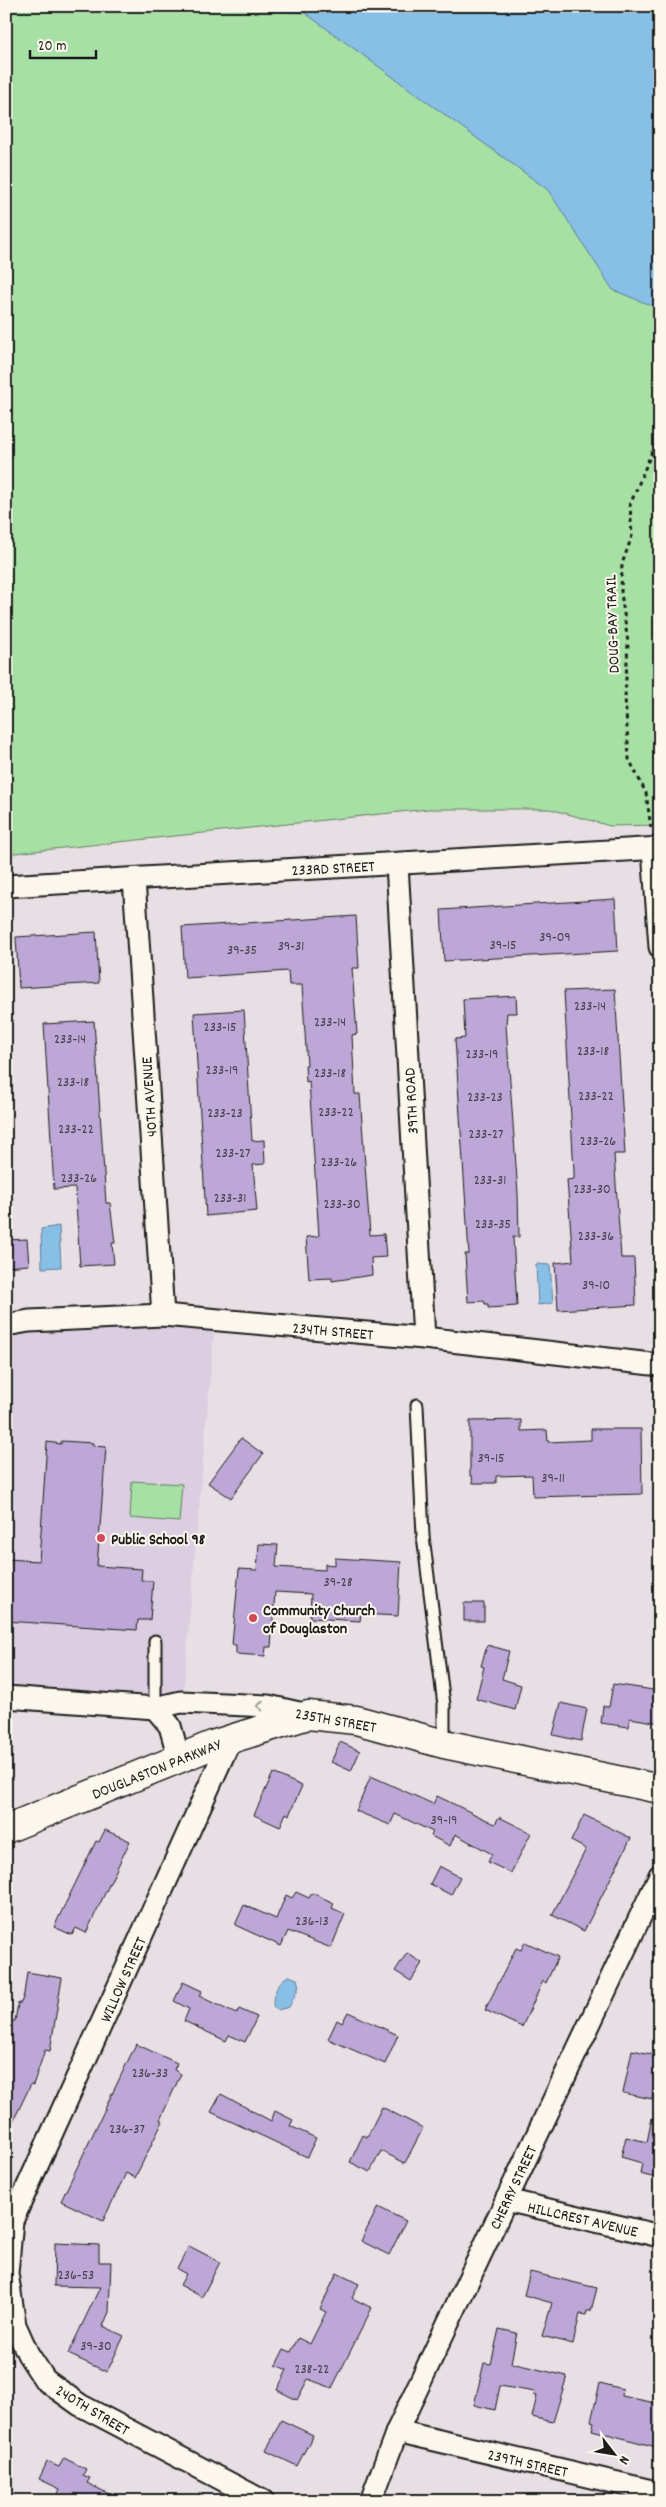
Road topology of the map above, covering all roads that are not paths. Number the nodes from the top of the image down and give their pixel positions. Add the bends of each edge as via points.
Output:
1 (656, 848) edge
2 (397, 864) junction
3 (134, 879) junction
4 (6, 886) edge
5 (660, 946) edge
6 (163, 1315) junction
7 (6, 1325) edge
8 (424, 1338) junction
9 (660, 1365) edge
10 (416, 1405) dead end
11 (155, 1641) dead end
12 (6, 1697) edge
13 (155, 1708) junction
14 (308, 1715) junction
15 (231, 1738) junction
16 (444, 1744) junction
17 (178, 1758) junction
18 (660, 1790) edge
19 (6, 1829) edge
20 (660, 1875) edge
21 (506, 2200) junction
22 (12, 2221) joint
23 (660, 2236) edge
24 (397, 2431) junction
25 (660, 2493) edge
26 (262, 2501) edge
27 (371, 2501) edge

1 - 2 street, 233RD STREET
1 - 5 street
2 - 3 street, 233RD STREET
2 - 8 street, 39TH ROAD
3 - 4 street, 233RD STREET
3 - 6 street, 40TH AVENUE
6 - 7 street, 234TH STREET
6 - 8 street, 234TH STREET
8 - 9 street, 234TH STREET
10 - 16 lane via 423,1536 444,1705
11 - 13 lane
12 - 13 street, 235TH STREET
14 -> 13 street, 235TH STREET via 268,1706 181,1702
13 - 17 street via 170,1726
14 - 15 main road, DOUGLASTON PARKWAY
14 - 16 main road, 235TH STREET via 356,1720
15 - 17 main road, DOUGLASTON PARKWAY
15 - 22 street, WILLOW STREET
16 - 18 main road, 235TH STREET
17 - 19 main road, DOUGLASTON PARKWAY
20 - 21 street, CHERRY STREET
21 - 23 street, HILLCREST AVENUE
21 - 24 street, CHERRY STREET
22 - 26 street, 240TH STREET via 7,2273 15,2325 45,2380 80,2405
24 - 25 street, 239TH STREET
24 - 27 street, CHERRY STREET

